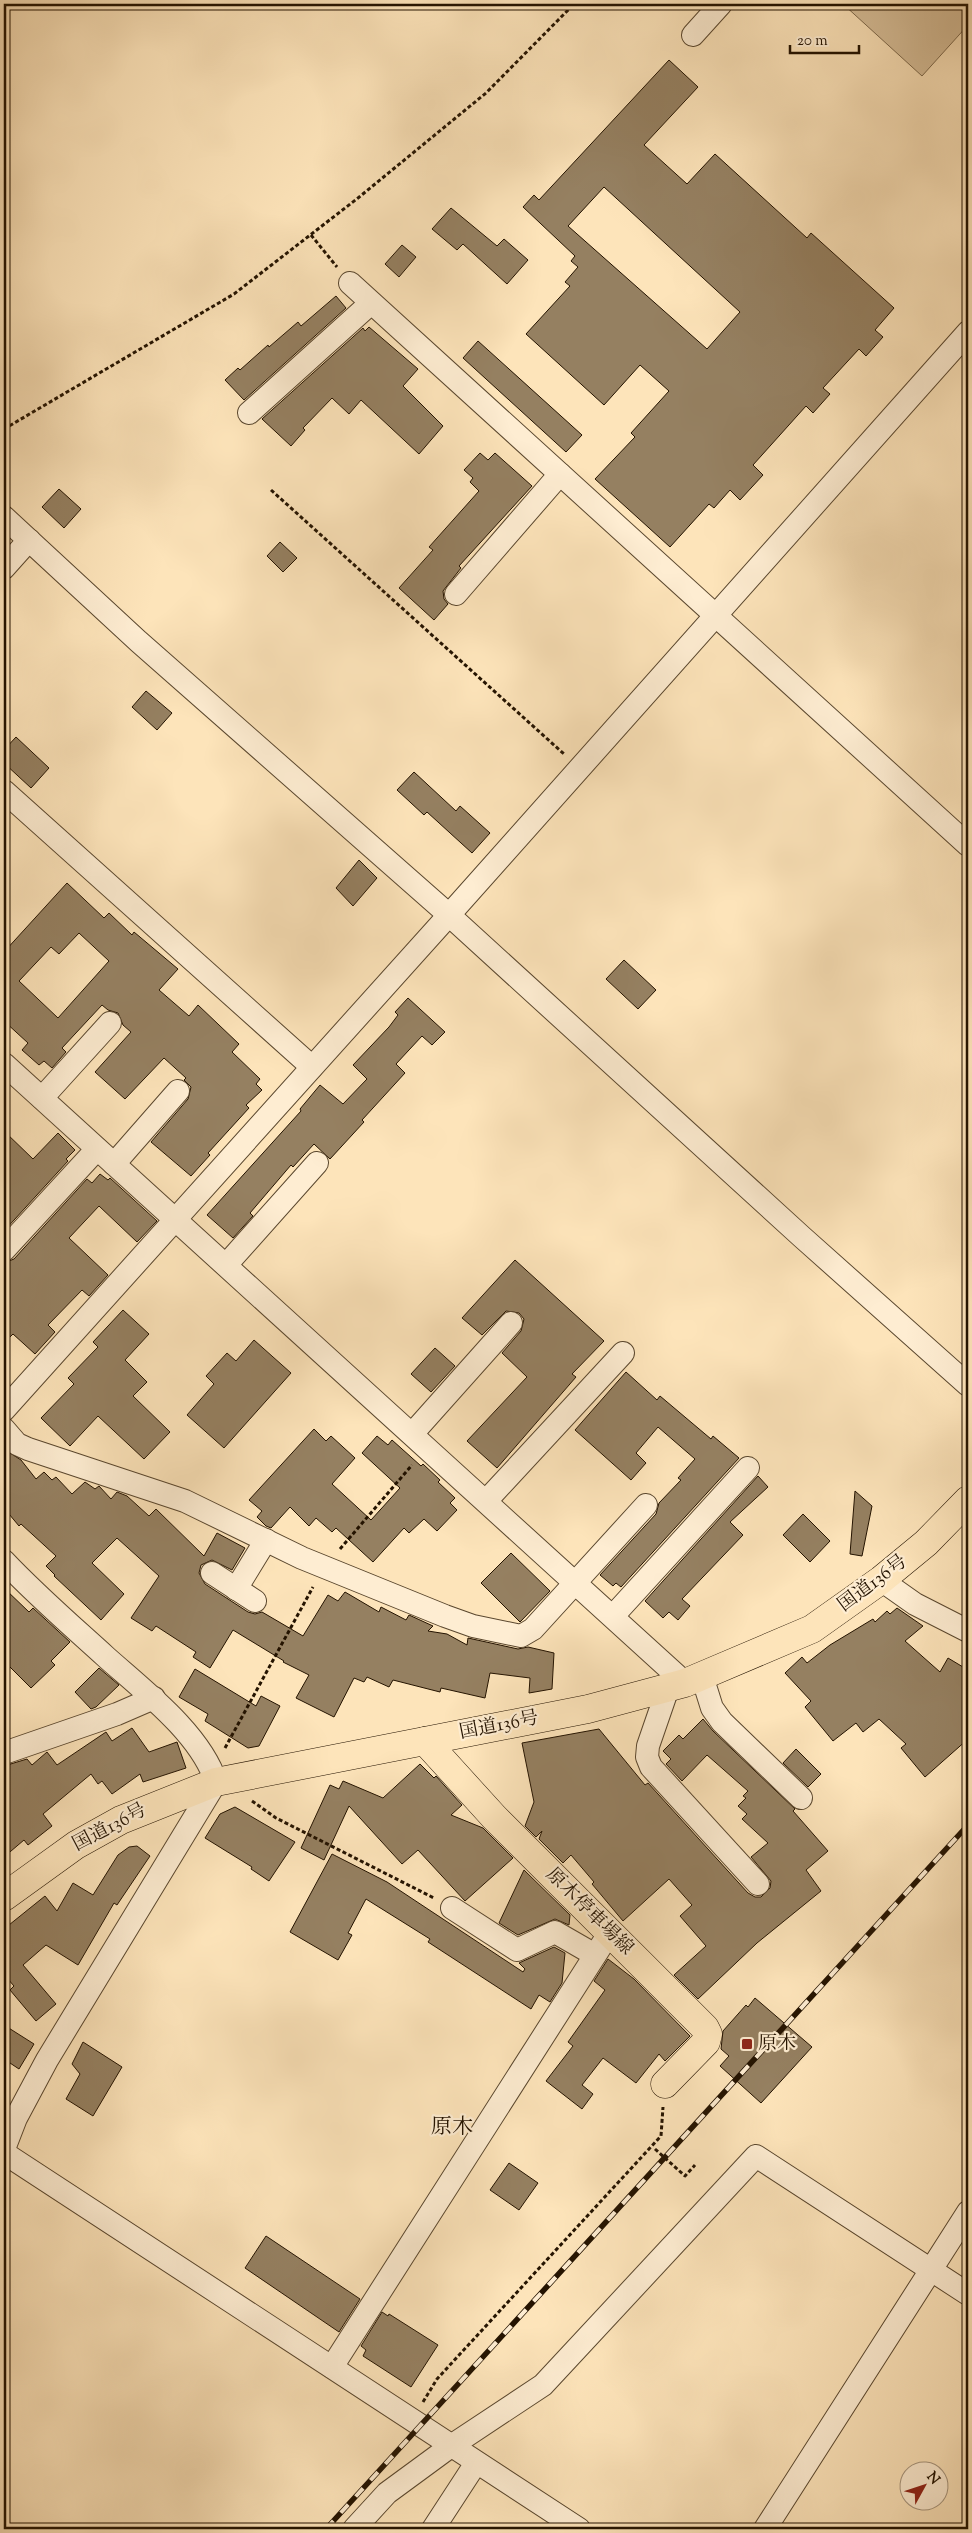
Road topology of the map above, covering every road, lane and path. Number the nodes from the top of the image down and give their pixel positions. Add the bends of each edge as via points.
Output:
1 (574, 4) edge
2 (721, 4) edge
3 (693, 35) dead end
4 (311, 235) junction
5 (350, 283) joint
6 (371, 303) junction
7 (968, 332) edge
8 (249, 413) dead end
9 (4, 429) edge
10 (560, 474) junction
11 (271, 490) dead end
12 (4, 518) edge
13 (29, 540) junction
14 (4, 568) edge
15 (456, 594) dead end
16 (716, 616) junction
17 (580, 768) junction
18 (4, 791) edge
19 (968, 845) edge
20 (449, 915) junction
21 (110, 1023) dead end
22 (4, 1064) edge
23 (312, 1067) junction
24 (178, 1091) dead end
25 (42, 1098) junction
26 (97, 1149) junction
27 (317, 1163) dead end
28 (114, 1164) junction
29 (175, 1219) junction
30 (4, 1250) edge
31 (226, 1265) junction
32 (511, 1323) dead end
33 (623, 1353) dead end
34 (968, 1385) edge
35 (4, 1410) edge
36 (4, 1429) edge
37 (419, 1440) junction
38 (748, 1468) dead end
39 (968, 1500) edge
40 (486, 1501) junction
41 (646, 1505) dead end
42 (266, 1540) junction
43 (4, 1561) edge
44 (324, 1567) junction
45 (212, 1572) dead end
46 (881, 1580) junction
47 (576, 1582) junction
48 (613, 1616) junction
49 (968, 1631) edge
50 (685, 1682) junction
51 (154, 1698) junction
52 (425, 1741) junction
53 (4, 1753) edge
54 (217, 1777) junction
55 (801, 1798) dead end
56 (758, 1884) dead end
57 (4, 1897) edge
58 (452, 1908) joint
59 (602, 1944) junction
60 (665, 2084) joint
61 (655, 2149) dead end
62 (4, 2151) edge
63 (696, 2165) dead end
64 (968, 2212) edge
65 (931, 2270) junction
66 (968, 2294) edge
67 (332, 2367) junction
68 (411, 2420) junction
69 (451, 2446) junction
70 (476, 2463) junction
71 (354, 2529) edge
72 (433, 2529) edge
73 (579, 2529) edge
74 (765, 2529) edge

1 - 4 path via 486,93
2 - 3 street
4 - 5 path
4 - 9 path via 234,294
5 - 6 street
6 - 8 street
6 - 10 street
7 - 16 street
10 - 15 street
10 - 16 street
11 - 17 path
12 - 13 street
13 - 14 street
13 - 20 street via 138,641
16 - 17 street
16 - 19 street
17 - 20 street
18 - 23 street
20 - 23 street
20 - 34 street
21 - 25 street
22 - 25 street
23 - 29 street
24 - 28 street
25 - 26 street
26 - 28 street
26 - 30 street
27 - 31 street
28 - 29 street
29 - 31 street
29 - 35 street
31 - 37 street
32 - 37 street
33 - 40 street
36 - 42 street via 17,1444 28,1449 185,1501
37 - 40 street
37 - 44 path
38 - 48 street
39 - 46 main road, 国道136号 via 926,1543
40 - 47 street
41 - 47 street
42 - 44 street
42 - 45 street via 246,1595
43 - 51 street
44 - 47 street via 473,1626 521,1636 533,1629
44 - 54 path
46 - 49 street via 915,1604
46 - 50 main road, 国道136号 via 812,1629
47 - 48 street
48 - 50 street
50 - 52 main road, 国道136号 via 588,1709
50 - 55 street
50 - 56 street via 648,1746 646,1757 651,1768
51 - 53 street
51 - 54 street via 206,1758
52 - 54 main road, 国道136号
52 - 59 main road, 原木停車場線 via 494,1816
54 - 57 main road, 国道136号 via 121,1820 76,1845
54 - 58 path via 276,1818
54 - 62 street via 47,2060 16,2118
58 - 59 street via 518,1950 556,1932
59 - 60 main road, 原木停車場線 via 705,2028 708,2034 702,2047
59 - 67 street
60 - 68 path via 661,2136 437,2379
61 - 63 path via 685,2176
62 - 67 street
64 - 65 street
65 - 66 street
65 - 69 street via 756,2156 543,2385
65 - 74 street
67 - 68 street
68 - 69 street
69 - 70 street
69 - 71 street via 387,2493
70 - 72 street
70 - 73 street

